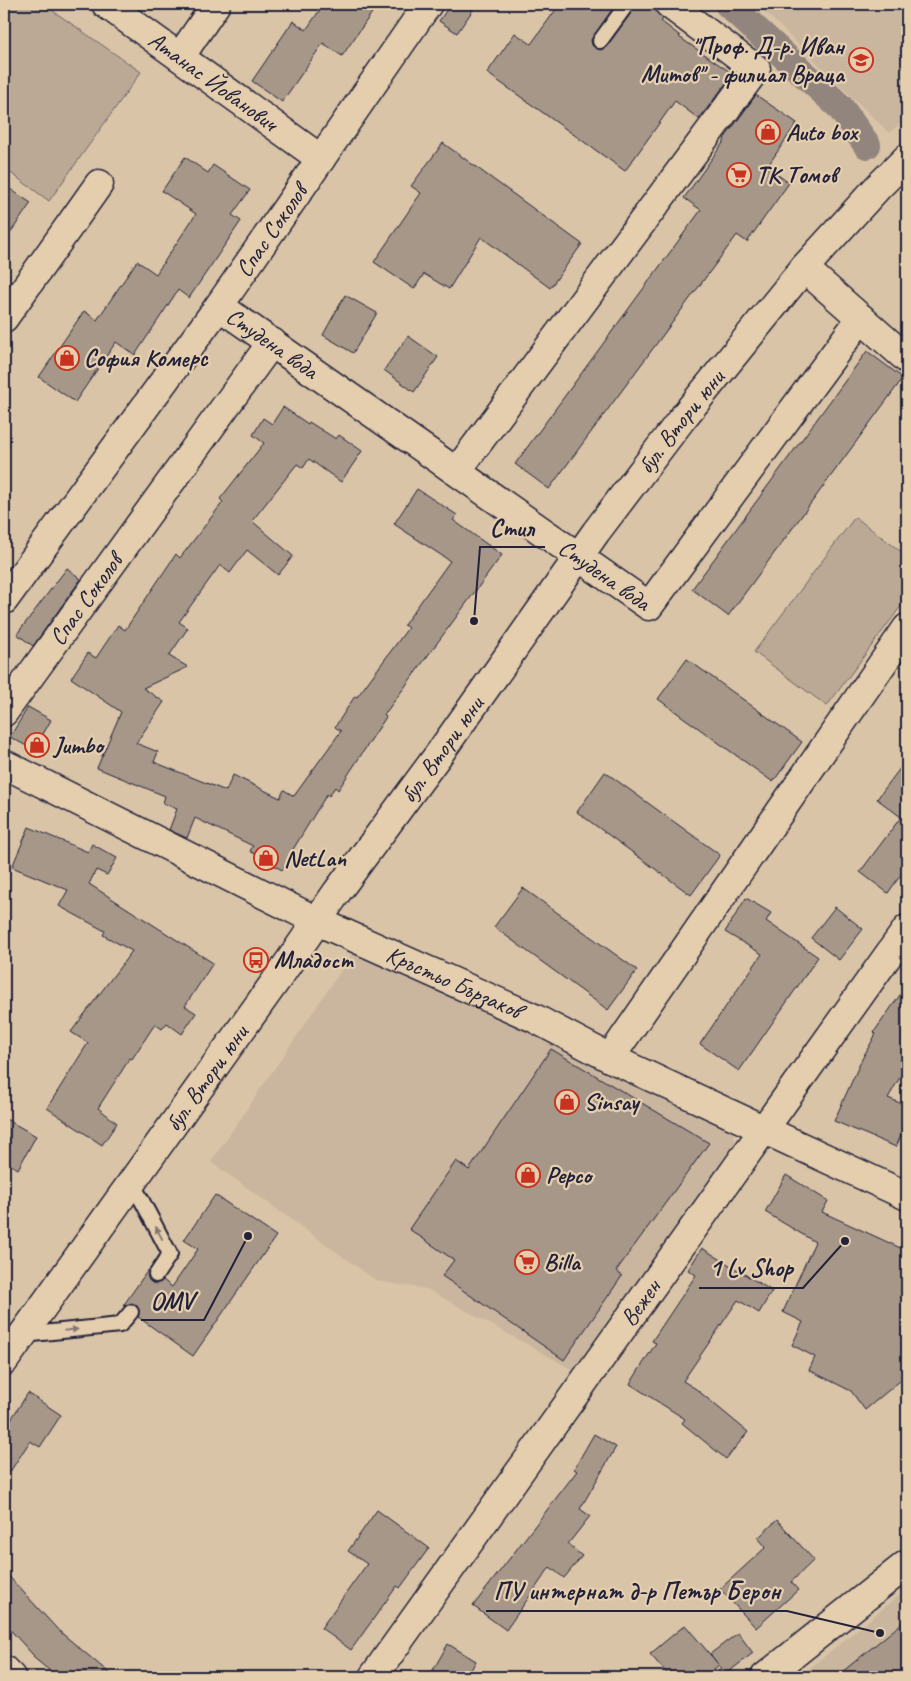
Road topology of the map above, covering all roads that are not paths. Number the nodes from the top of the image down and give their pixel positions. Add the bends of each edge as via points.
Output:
1 (106, 4) edge
2 (216, 4) edge
3 (428, 4) edge
4 (628, 4) edge
5 (669, 4) edge
6 (600, 41) dead end
7 (180, 57) junction
8 (907, 158) edge
9 (321, 159) junction
10 (99, 184) dead end
11 (804, 268) junction
12 (219, 306) junction
13 (4, 318) edge
14 (860, 318) junction
15 (272, 342) junction
16 (907, 359) edge
17 (458, 472) junction
18 (579, 556) junction
19 (4, 600) edge
20 (907, 628) edge
21 (4, 712) edge
22 (4, 764) edge
23 (317, 921) junction
24 (907, 929) edge
25 (610, 1058) junction
26 (765, 1130) junction
27 (132, 1182) junction
28 (907, 1196) edge
29 (156, 1275) dead end
30 (131, 1312) dead end
31 (22, 1335) junction
32 (4, 1361) edge
33 (907, 1564) edge
34 (4, 1670) edge
35 (11, 1677) edge
36 (373, 1677) edge
37 (765, 1677) edge

1 - 7 street, Атанас Йованович
2 - 7 street
3 - 9 street, Спас Соколов
4 - 6 lane
5 - 17 street via 756,69
7 - 9 street, Атанас Йованович
8 - 11 street, бул. Втори юни
9 - 12 street, Спас Соколов
10 - 13 street
11 - 14 street
11 - 18 street, бул. Втори юни via 681,420
12 - 15 street, Студена вода
12 - 19 street, Спас Соколов
14 - 16 street
14 - 18 street, Студена вода via 649,606
15 - 17 street, Студена вода
15 - 21 street, Спас Соколов
17 - 18 street, Студена вода
18 - 23 street, бул. Втори юни via 440,754
20 - 25 street
22 - 23 street, Кръстьо Бързаков
23 - 25 street, Кръстьо Бързаков via 534,1018
23 - 27 street, бул. Втори юни
24 - 26 street, Вежен
25 - 26 street, Кръстьо Бързаков
26 - 28 street, Кръстьо Бързаков
26 - 36 street, Вежен
29 -> 27 lane via 170,1254
27 - 31 street, бул. Втори юни
31 -> 30 lane via 120,1325
31 - 32 street, бул. Втори юни
33 - 37 street
34 - 35 street

